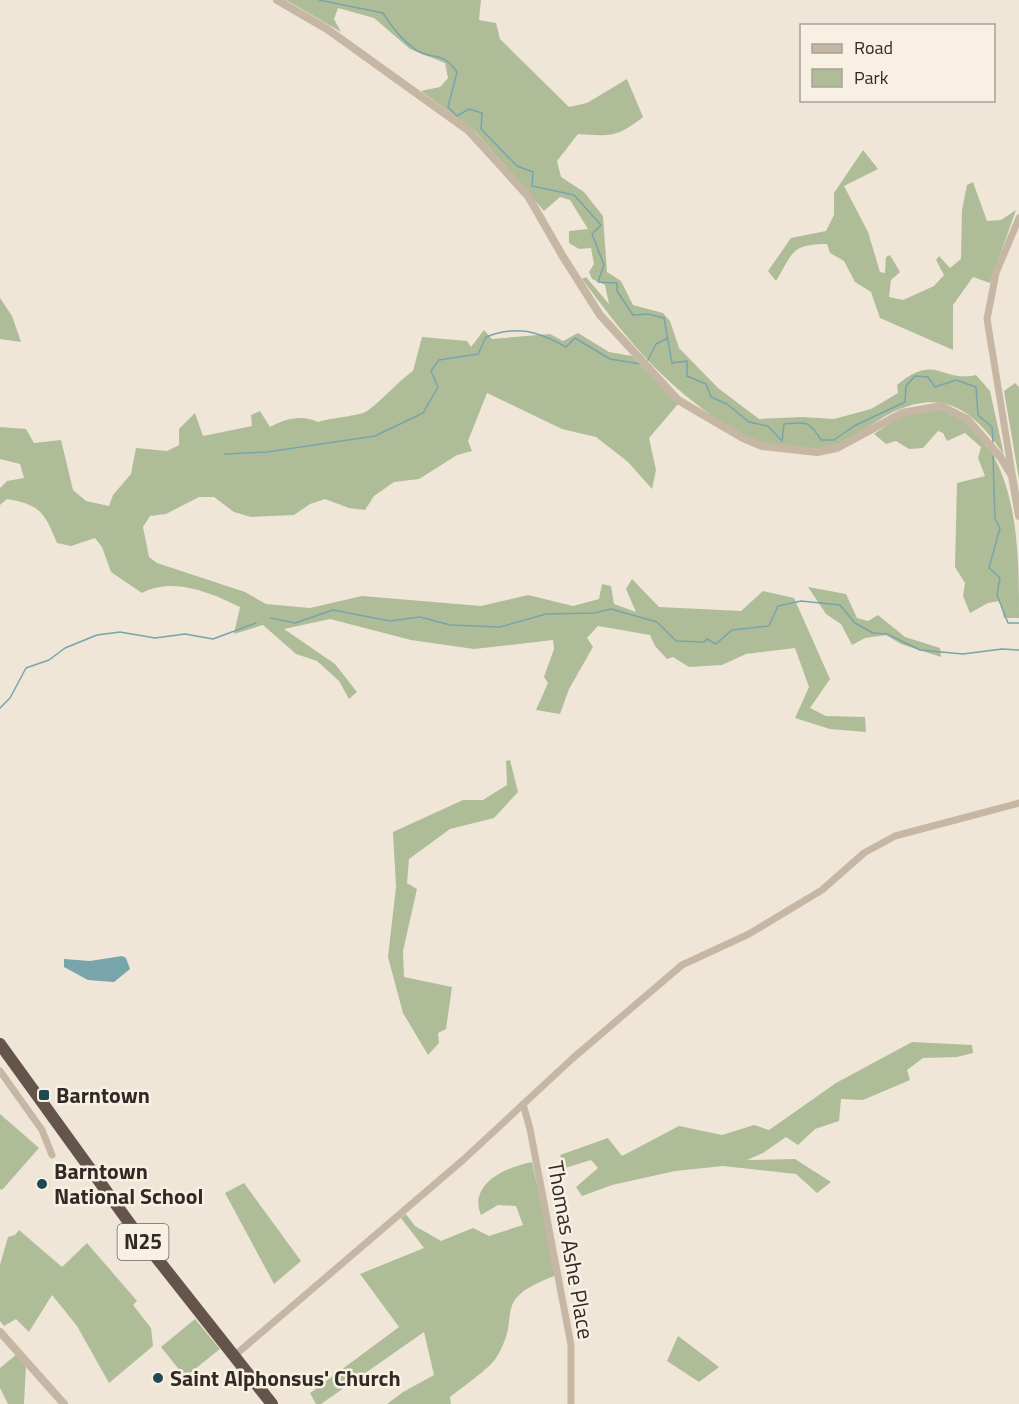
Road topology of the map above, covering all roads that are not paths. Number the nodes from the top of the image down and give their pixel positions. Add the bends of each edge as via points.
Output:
1 (278, 0) edge
2 (1019, 218) edge
3 (1012, 476) junction
4 (1019, 516) edge
5 (1019, 803) edge
6 (0, 1044) edge
7 (0, 1071) edge
8 (523, 1104) junction
9 (52, 1155) dead end
10 (0, 1332) edge
11 (234, 1356) junction
12 (64, 1404) edge
13 (272, 1404) edge
14 (571, 1404) edge

1 - 3 street via 327,29 469,131 528,196 600,315 678,400 743,438 771,448 817,452 837,448 902,413 941,406 966,419 988,441
2 - 3 street via 996,273 987,319
3 - 4 street
5 - 8 street via 895,836 864,853 822,890 749,934 682,965
6 - 11 highway, N25 via 85,1165
7 - 9 street via 42,1130
8 - 11 street
8 - 14 street, Thomas Ashe Place via 572,1345
10 - 12 street
11 - 13 highway, N25

